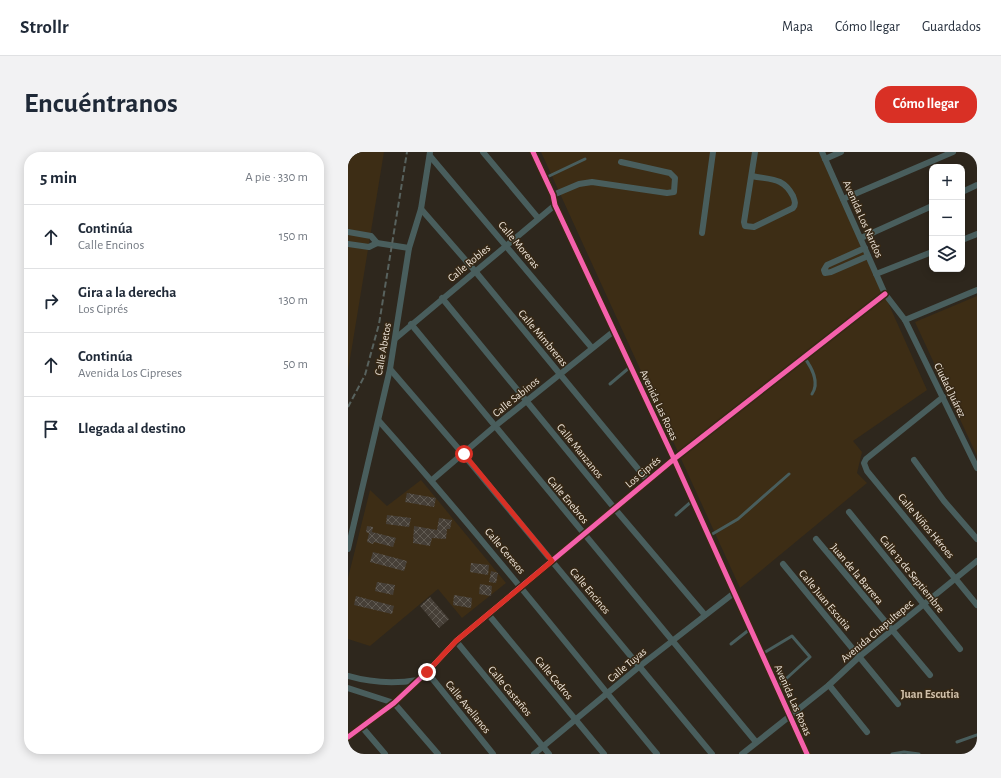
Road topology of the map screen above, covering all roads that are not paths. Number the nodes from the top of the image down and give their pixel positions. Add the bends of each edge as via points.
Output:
1 (483, 152) edge
2 (533, 152) edge
3 (713, 152) edge
4 (756, 152) edge
5 (822, 152) edge
6 (841, 152) edge
7 (953, 152) edge
8 (430, 154) edge
9 (585, 159) dead end
10 (825, 159) junction
11 (621, 162) dead end
12 (752, 176) junction
13 (545, 178) junction
14 (977, 185) edge
15 (965, 191) edge
16 (553, 195) junction
17 (843, 199) junction
18 (555, 205) junction
19 (929, 207) edge
20 (421, 209) junction
21 (538, 218) junction
22 (348, 232) edge
23 (702, 233) dead end
24 (977, 234) edge
25 (861, 238) junction
26 (965, 239) edge
27 (377, 243) junction
28 (348, 244) edge
29 (506, 246) junction
30 (409, 248) junction
31 (865, 248) junction
32 (929, 253) edge
33 (868, 256) junction
34 (475, 271) junction
35 (876, 274) junction
36 (977, 290) edge
37 (885, 294) junction
38 (442, 298) junction
39 (905, 320) junction
40 (411, 324) junction
41 (614, 331) junction
42 (396, 338) junction
43 (592, 348) junction
44 (804, 357) junction
45 (630, 366) junction
46 (390, 369) junction
47 (560, 374) junction
48 (610, 384) dead end
49 (812, 394) dead end
50 (943, 397) junction
51 (527, 401) junction
52 (379, 420) junction
53 (494, 427) junction
54 (464, 454) junction
55 (674, 459) junction
56 (914, 460) dead end
57 (977, 468) edge
58 (789, 474) dead end
59 (432, 480) junction
60 (648, 481) junction
61 (692, 501) junction
62 (614, 509) junction
63 (849, 512) dead end
64 (676, 515) dead end
65 (584, 534) junction
66 (708, 536) junction
67 (816, 539) dead end
68 (977, 539) edge
69 (348, 549) edge
70 (552, 561) junction
71 (977, 561) edge
72 (783, 564) dead end
73 (956, 578) junction
74 (521, 587) junction
75 (734, 593) junction
76 (924, 604) junction
77 (977, 605) edge
78 (488, 614) junction
79 (705, 615) junction
80 (750, 629) junction
81 (891, 631) junction
82 (672, 640) junction
83 (456, 641) junction
84 (731, 644) dead end
85 (960, 649) dead end
86 (762, 654) junction
87 (859, 657) junction
88 (640, 666) junction
89 (427, 672) junction
90 (348, 676) edge
91 (930, 676) dead end
92 (418, 680) junction
93 (829, 686) junction
94 (777, 687) junction
95 (348, 688) edge
96 (608, 694) junction
97 (394, 703) junction
98 (898, 704) dead end
99 (789, 715) junction
100 (575, 719) junction
101 (362, 727) junction
102 (867, 732) dead end
103 (977, 735) edge
104 (348, 738) edge
105 (756, 742) junction
106 (957, 742) dead end
107 (543, 746) junction
108 (385, 754) edge
109 (438, 754) edge
110 (493, 754) edge
111 (534, 754) edge
112 (549, 754) edge
113 (604, 754) edge
114 (657, 754) edge
115 (712, 754) edge
116 (742, 754) edge
117 (807, 754) edge
118 (892, 754) edge
119 (920, 754) edge

1 - 21 street
2 - 13 street, Avenida Las Rosas
3 - 23 street
4 - 12 street
5 - 10 street, Avenida Los Nardos
6 - 10 street
7 - 17 street
8 - 20 street, Calle Abetos
8 - 29 street, Calle Moreras
9 - 13 lane
10 - 17 street, Avenida Los Nardos
11 - 16 street via 670,173 675,178 674,192 592,182 579,184
12 - 12 street via 744,222 747,228 754,228 793,208 795,200 786,185
13 - 16 street, Avenida Las Rosas
14 - 15 street
16 - 18 street, Avenida Las Rosas
17 - 25 street, Avenida Los Nardos
18 - 21 street, Calle Robles
18 - 41 street, Avenida Las Rosas
19 - 25 street
20 - 30 street, Calle Abetos
20 - 34 street, Calle Mimbreras
21 - 29 street, Calle Robles
22 - 27 street via 371,236
24 - 26 street
25 - 31 street, Avenida Los Nardos
27 - 28 street via 369,247
27 - 30 street
29 - 34 street, Calle Robles
29 - 43 street, Calle Moreras
30 - 42 street, Calle Abetos
31 - 33 street, Avenida Los Nardos
31 - 33 street via 827,265 825,273
32 - 35 street
33 - 35 street, Avenida Los Nardos
34 - 38 street, Calle Robles
34 - 47 street, Calle Mimbreras
35 - 37 street, Avenida Los Nardos
36 - 39 street
37 - 39 street, Avenida Los Nardos
37 - 44 street, Los Ciprés
38 - 40 street, Calle Robles
38 - 51 street, Calle Manzanos
39 - 50 street, Ciudad Juárez
40 - 42 street, Calle Robles
40 - 53 street, Calle Enebros
41 - 43 street, Calle Sabinos
41 - 45 street, Avenida Las Rosas
42 - 46 street, Calle Abetos
43 - 47 street, Calle Sabinos
44 - 49 lane via 814,374 816,385
44 - 55 street, Los Ciprés
45 - 48 lane
45 - 55 street, Avenida Las Rosas
46 - 52 street, Calle Abetos
46 - 54 street, Calle Encinos
47 - 51 street, Calle Sabinos
47 - 60 street, Calle Mimbreras
50 - 57 street, Ciudad Juárez
50 - 73 street, Calle Niños Héroes via 864,463 867,471
51 - 53 street, Calle Sabinos
51 - 62 street, Calle Manzanos
52 - 59 street, Calle Ceresos
52 - 69 street, Calle Abetos
53 - 54 street, Calle Sabinos
53 - 65 street, Calle Enebros
54 - 59 street, Calle Sabinos
54 - 70 street, Calle Encinos
55 - 60 street, Los Ciprés
55 - 61 street, Avenida Las Rosas
56 - 68 street via 944,501
58 - 66 lane via 738,519
59 - 74 street, Calle Ceresos
60 - 62 street, Los Ciprés
61 - 64 lane
61 - 66 street, Avenida Las Rosas
62 - 65 street, Los Ciprés
62 - 79 street, Calle Manzanos
63 - 76 street, Calle 13 de Septiembre
65 - 70 street, Los Ciprés
65 - 82 street, Calle Enebros
66 - 75 street, Avenida Las Rosas
67 - 81 street, Juan de la Barrera
70 - 74 street, Los Ciprés
70 - 88 street, Calle Encinos
71 - 73 street, Avenida Chapultepec
72 - 87 street, Calle Juan Escutia
73 - 76 street, Avenida Chapultepec
73 - 77 street, Calle Niños Héroes
74 - 78 street, Los Ciprés
74 - 96 street, Calle Ceresos
75 - 79 street, Calle Tuyas
75 - 80 street, Avenida Las Rosas
76 - 81 street, Avenida Chapultepec
76 - 85 street, Calle 13 de Septiembre
78 - 83 street, Los Ciprés
78 - 100 street, Calle Cedros
79 - 82 street, Calle Tuyas
80 - 84 lane
80 - 86 street, Avenida Las Rosas
81 - 87 street, Avenida Chapultepec
81 - 91 street, Juan de la Barrera
82 - 88 street, Calle Tuyas
82 - 105 street, Calle Enebros
83 - 89 street, Los Ciprés
83 - 107 street, Calle Castaños
86 - 94 street, Avenida Las Rosas
86 - 94 lane via 792,636 810,657
87 - 93 street, Avenida Chapultepec
87 - 98 street, Calle Juan Escutia
88 - 96 street, Calle Tuyas
88 - 115 street, Calle Encinos
89 - 92 street, Los Ciprés
89 - 110 street, Calle Avellanos
90 - 92 street via 398,684
92 - 97 street, Los Ciprés
93 - 99 street, Avenida Chapultepec
93 - 102 street
94 - 99 street, Avenida Las Rosas
95 - 97 street
96 - 100 street, Calle Tuyas
96 - 114 street, Calle Ceresos
97 - 101 street, Los Ciprés
97 - 109 street
99 - 105 street, Avenida Chapultepec
99 - 117 street, Avenida Las Rosas
100 - 107 street, Calle Tuyas
100 - 113 street, Calle Cedros
101 - 104 street, Los Ciprés
101 - 108 street
103 - 106 lane
105 - 116 street, Avenida Chapultepec
107 - 111 street, Calle Tuyas
107 - 112 street, Calle Castaños
118 - 119 lane

